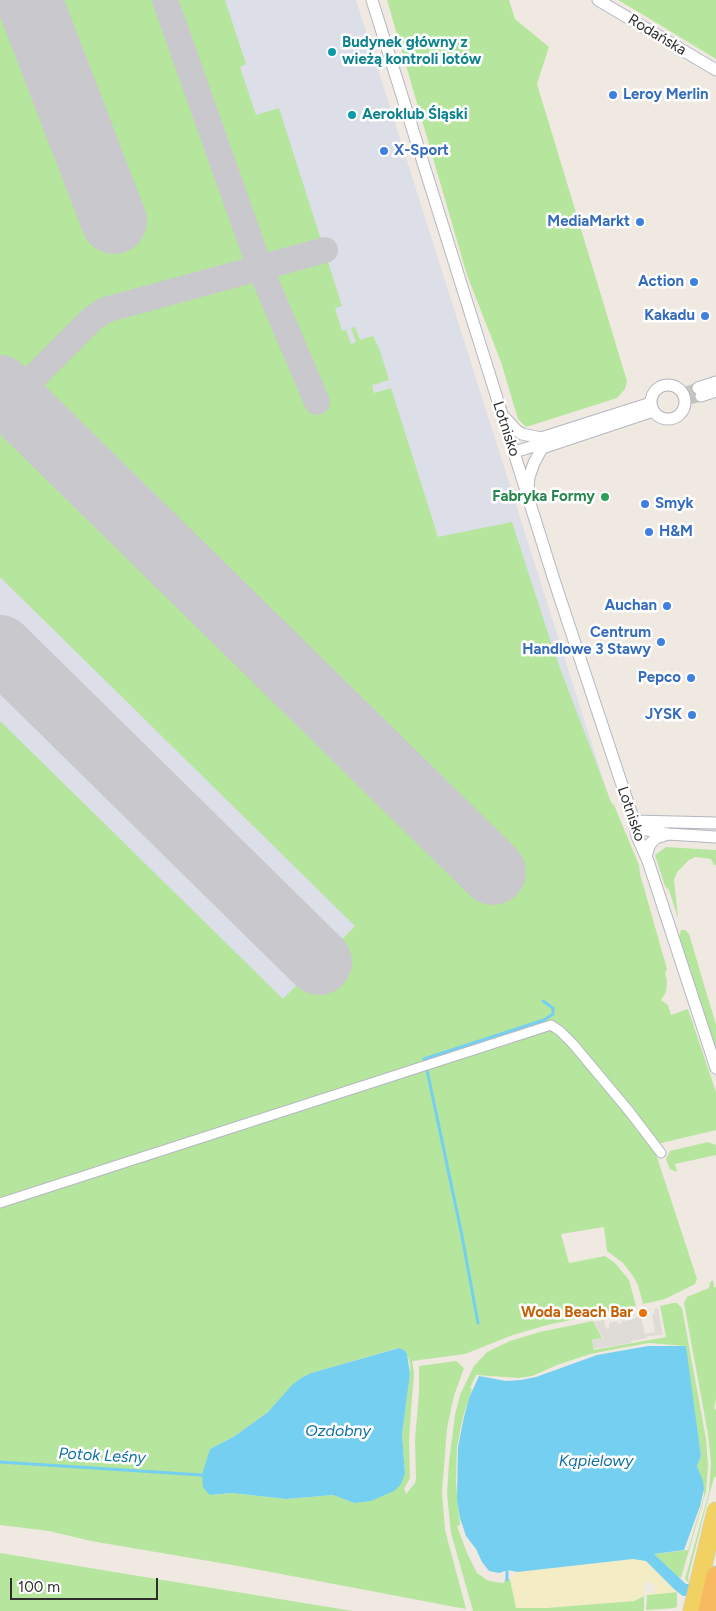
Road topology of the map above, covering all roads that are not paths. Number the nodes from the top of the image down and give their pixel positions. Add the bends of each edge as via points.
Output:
1 (372, 0) edge
2 (598, 0) edge
3 (716, 70) edge
4 (716, 382) edge
5 (716, 391) edge
6 (691, 395) junction
7 (652, 407) junction
8 (501, 413) junction
9 (539, 444) junction
10 (514, 452) junction
11 (528, 493) junction
12 (634, 821) junction
13 (716, 823) edge
14 (668, 834) junction
15 (716, 837) edge
16 (646, 856) junction
17 (716, 1068) edge
18 (661, 1153) dead end
19 (0, 1203) edge
20 (716, 1511) edge
21 (708, 1576) edge
22 (692, 1611) edge
23 (708, 1611) edge

1 - 8 street, Lotnisko
2 - 3 street, Rodańska
4 - 6 street
5 - 6 street
6 - 7 street via 674,386 663,386 654,392
6 - 7 street via 680,415 671,419 661,418
7 - 9 street
8 - 9 street via 516,430
8 - 10 street, Lotnisko
9 - 10 street
9 - 11 street via 529,477
10 - 11 street, Lotnisko
11 - 12 street, Lotnisko via 554,583
12 - 13 street
12 - 14 street via 642,829
12 - 16 street, Lotnisko
14 - 15 street
14 - 16 street, Lotnisko via 650,844
16 - 17 street, Lotnisko
18 - 19 street via 573,1044 551,1025
20 - 21 main road
21 - 22 main road
21 - 23 highway

